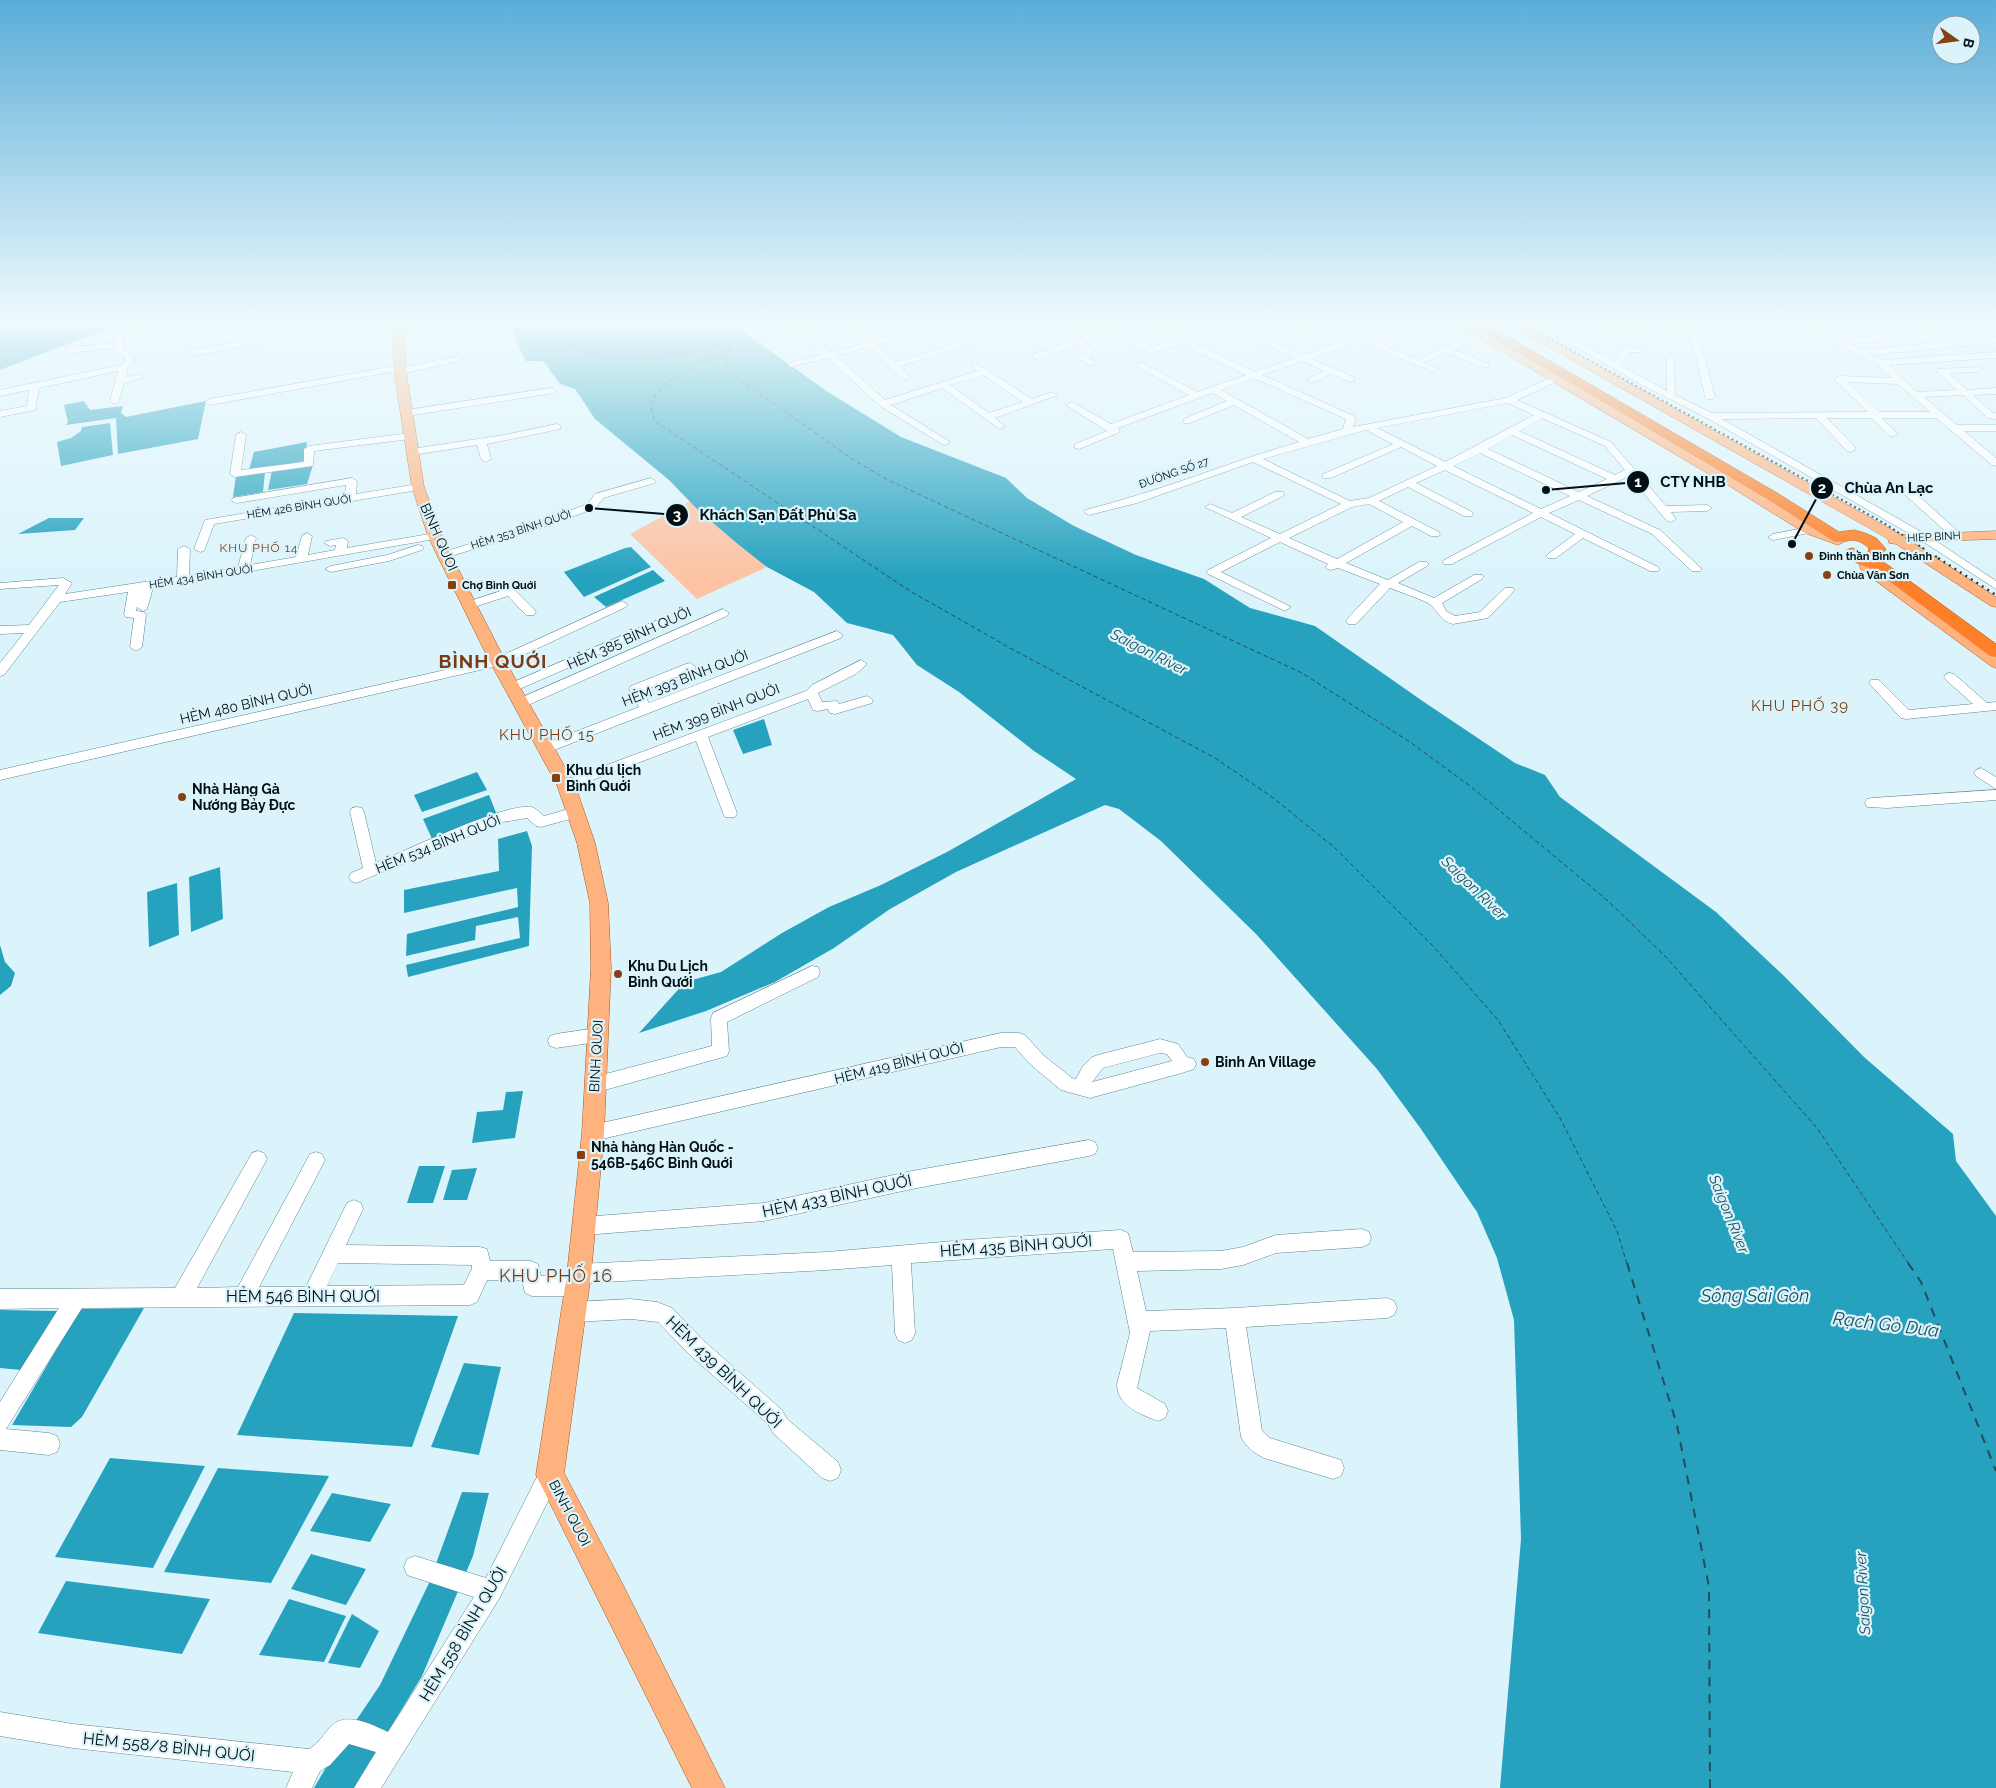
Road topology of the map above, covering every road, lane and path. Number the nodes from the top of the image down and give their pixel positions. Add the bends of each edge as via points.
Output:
1 (30, 408) edge
2 (406, 408) edge
3 (437, 408) edge
4 (890, 408) edge
5 (975, 408) edge
6 (1013, 408) edge
7 (1077, 408) edge
8 (1161, 408) edge
9 (1218, 408) edge
10 (1246, 408) edge
11 (1329, 408) edge
12 (1465, 408) edge
13 (1527, 408) edge
14 (1604, 408) edge
15 (1605, 408) edge
16 (1640, 408) edge
17 (1664, 408) edge
18 (1695, 408) edge
19 (1868, 408) edge
20 (1930, 408) edge
21 (407, 413) junction
22 (0, 414) edge
23 (1541, 415) junction
24 (1710, 416) junction
25 (1819, 416) junction
26 (1876, 416) junction
27 (1939, 416) junction
28 (987, 418) junction
29 (1187, 421) dead end
30 (1000, 426) dead end
31 (557, 427) dead end
32 (1367, 427) junction
33 (1110, 428) junction
34 (1954, 428) junction
35 (1996, 428) edge
36 (1347, 431) junction
37 (1512, 432) junction
38 (1893, 434) dead end
39 (242, 435) dead end
40 (481, 441) junction
41 (945, 442) dead end
42 (1306, 442) junction
43 (411, 444) junction
44 (1400, 444) junction
45 (1079, 446) dead end
46 (1480, 449) junction
47 (1850, 449) dead end
48 (1254, 458) junction
49 (486, 459) dead end
50 (1996, 463) edge
51 (1444, 466) junction
52 (1632, 471) junction
53 (235, 474) junction
54 (1327, 476) dead end
55 (1614, 478) junction
56 (650, 481) dead end
57 (1407, 483) junction
58 (233, 486) dead end
59 (418, 488) junction
60 (1908, 492) dead end
61 (1279, 494) dead end
62 (1581, 496) junction
63 (350, 499) junction
64 (238, 500) dead end
65 (1371, 501) junction
66 (1349, 504) junction
67 (1210, 507) dead end
68 (1707, 508) dead end
69 (1663, 509) junction
70 (1088, 512) dead end
71 (1468, 514) dead end
72 (1539, 514) junction
73 (1234, 516) junction
74 (1671, 519) dead end
75 (1411, 522) junction
76 (1810, 530) junction
77 (1435, 534) dead end
78 (1582, 534) junction
79 (1996, 535) edge
80 (307, 536) dead end
81 (1957, 536) junction
82 (1773, 537) dead end
83 (1923, 537) junction
84 (251, 538) dead end
85 (1842, 538) junction
86 (1898, 539) junction
87 (1277, 541) junction
88 (330, 543) dead end
89 (439, 545) junction
90 (184, 549) dead end
91 (200, 549) dead end
92 (1867, 552) junction
93 (340, 553) junction
94 (1552, 556) dead end
95 (301, 560) junction
96 (1448, 562) dead end
97 (1423, 564) dead end
98 (1333, 566) junction
99 (331, 569) dead end
100 (1654, 569) dead end
101 (1696, 569) dead end
102 (243, 570) junction
103 (1478, 577) dead end
104 (183, 580) junction
105 (0, 586) edge
106 (148, 586) junction
107 (1385, 586) junction
108 (1996, 586) edge
109 (135, 587) junction
110 (1509, 590) dead end
111 (56, 600) junction
112 (1435, 602) junction
113 (1996, 603) edge
114 (470, 604) junction
115 (622, 605) dead end
116 (143, 606) dead end
117 (1285, 606) dead end
118 (530, 612) dead end
119 (723, 613) dead end
120 (1352, 621) dead end
121 (664, 622) dead end
122 (34, 628) junction
123 (0, 630) edge
124 (1996, 633) edge
125 (837, 635) dead end
126 (136, 647) dead end
127 (1996, 652) edge
128 (498, 662) junction
129 (1996, 663) edge
130 (861, 664) dead end
131 (690, 666) dead end
132 (0, 672) edge
133 (1950, 678) dead end
134 (1875, 683) dead end
135 (812, 693) junction
136 (517, 695) junction
137 (867, 700) dead end
138 (1991, 707) edge
139 (646, 709) junction
140 (701, 736) junction
141 (544, 749) junction
142 (1981, 773) dead end
143 (0, 775) edge
144 (1996, 784) edge
145 (566, 785) junction
146 (1996, 795) edge
147 (1872, 803) dead end
148 (357, 812) dead end
149 (576, 812) junction
150 (730, 813) dead end
151 (371, 871) junction
152 (356, 877) dead end
153 (812, 972) dead end
154 (597, 1035) junction
155 (556, 1041) dead end
156 (594, 1085) junction
157 (1080, 1088) junction
158 (593, 1133) junction
159 (1089, 1148) dead end
160 (258, 1159) dead end
161 (316, 1160) dead end
162 (354, 1209) dead end
163 (584, 1226) junction
164 (1362, 1238) dead end
165 (332, 1254) junction
166 (901, 1255) junction
167 (1126, 1262) junction
168 (482, 1270) junction
169 (578, 1280) junction
170 (243, 1296) junction
171 (312, 1296) junction
172 (181, 1297) junction
173 (77, 1298) junction
174 (0, 1299) edge
175 (1387, 1308) dead end
176 (574, 1312) junction
177 (1235, 1318) junction
178 (1138, 1321) junction
179 (905, 1333) dead end
180 (1158, 1411) dead end
181 (0, 1421) edge
182 (0, 1439) edge
183 (49, 1444) dead end
184 (1333, 1468) dead end
185 (830, 1470) dead end
186 (550, 1474) junction
187 (422, 1569) dead end
188 (492, 1591) junction
189 (0, 1724) edge
190 (391, 1746) junction
191 (311, 1762) junction
192 (299, 1788) edge
193 (367, 1788) edge
194 (709, 1788) edge

1 - 22 street
2 - 21 main road, BINH QUOI
3 - 21 street
4 - 41 street
5 - 28 street
6 - 28 street
7 - 33 street
8 - 33 street
9 - 29 street
10 - 42 street
11 - 36 street via 1350,418
12 - 32 street, ĐƯỜNG SỐ 27
13 - 23 street
14 - 85 highway via 1766,492
15 - 76 main road
16 - 85 highway via 1733,462
17 - 86 main road
18 - 24 street
19 - 26 street
20 - 27 street
21 - 43 main road, BINH QUOI
23 - 37 street
23 - 52 street via 1608,444
24 - 25 street
24 - 83 street
25 - 26 street
25 - 47 street
26 - 27 street
26 - 38 street
27 - 34 street
28 - 30 street
31 - 40 street
32 - 36 street, ĐƯỜNG SỐ 27
32 - 44 street
33 - 45 street via 1114,431
34 - 35 street
34 - 50 street
36 - 42 street, ĐƯỜNG SỐ 27
37 - 46 street
37 - 55 street
39 - 53 street
40 - 43 street
40 - 49 street
42 - 48 street, ĐƯỜNG SỐ 27
43 - 53 street via 309,449 309,464
43 - 59 main road, BINH QUOI
44 - 51 street
44 - 54 street
46 - 51 street
46 - 62 street
48 - 66 street
48 - 70 street, ĐƯỜNG SỐ 27 via 1133,501
51 - 57 street
51 - 72 street
52 - 55 street
52 - 69 street
53 - 58 street
55 - 62 street
56 - 89 street, HẺM 353 BÌNH QUỚI via 596,492 592,506 529,529
57 - 65 street
57 - 71 street
59 - 63 street, HẺM 426 BÌNH QUỚI
59 - 89 main road, BINH QUOI
60 - 81 street
61 - 73 street
62 - 72 street
62 - 101 street via 1656,532
63 - 64 street via 352,481
63 - 91 street, HẺM 426 BÌNH QUỚI via 209,522
65 - 66 street
65 - 75 street
66 - 87 street
67 - 73 street
68 - 69 street
69 - 74 street
72 - 78 street
72 - 96 street
73 - 87 street
75 - 77 street
75 - 98 street
76 - 82 street
76 - 85 main road
78 - 94 street
78 - 100 street
79 - 81 main road, HIEP BINH
80 - 95 street
81 - 83 main road, HIEP BINH
83 - 86 main road, HIEP BINH
83 - 108 street
84 - 102 street
85 - 92 highway via 1844,549
85 - 92 highway via 1861,537
86 - 92 main road, HIEP BINH
86 - 113 main road
87 - 98 street
87 - 117 street via 1212,572
88 - 93 street via 343,541
89 - 93 street, HẺM 434 BÌNH QUỚI
89 - 99 street
89 - 114 main road, BINH QUOI
90 - 104 street
92 - 124 highway via 1914,575
92 - 127 highway via 1879,566
92 - 129 main road via 1866,567
93 - 95 street, HẺM 434 BÌNH QUỚI
95 - 102 street, HẺM 434 BÌNH QUỚI
97 - 107 street
98 - 107 street
102 - 104 street, HẺM 434 BÌNH QUỚI
103 - 112 street
104 - 106 street, HẺM 434 BÌNH QUỚI
105 - 111 street via 63,581 66,583
106 - 109 street, HẺM 434 BÌNH QUỚI
106 - 116 street
107 - 112 street
107 - 120 street
109 - 111 street, HẺM 434 BÌNH QUỚI
109 - 126 street via 130,614 140,615
110 - 112 street via 1484,615 1453,620 1442,614
111 - 122 street
114 - 118 street via 510,591
114 - 128 main road, BINH QUOI
115 - 128 street, HẺM 480 BÌNH QUỚI
119 - 136 street, HẺM 385 BÌNH QUỚI
121 - 136 street
122 - 123 street
122 - 132 street
125 - 139 street, HẺM 393 BÌNH QUỚI
128 - 136 main road, BINH QUOI
128 - 143 street, HẺM 480 BÌNH QUỚI
130 - 135 street, HẺM 399 BÌNH QUỚI
131 - 139 street via 635,689
133 - 138 street
134 - 138 street via 1906,715
135 - 137 street via 818,707 832,704 835,710
135 - 140 street, HẺM 399 BÌNH QUỚI
136 - 141 main road, BINH QUOI
139 - 141 street, HẺM 393 BÌNH QUỚI
140 - 145 street, HẺM 399 BÌNH QUỚI
140 - 150 street
141 - 145 main road, BINH QUOI
142 - 144 street
145 - 149 main road, BINH QUOI
146 - 147 street
148 - 151 street
149 - 151 street, HẺM 534 BÌNH QUỚI via 541,822 530,812 501,817
149 - 154 main road, BINH QUOI via 599,903 601,968
151 - 152 street, HẺM 534 BÌNH QUỚI
153 - 156 street via 720,1018 721,1051
154 - 155 street
154 - 156 main road, BINH QUOI
156 - 158 main road, BINH QUOI
157 - 157 street via 1090,1090 1185,1065 1177,1051 1160,1046 1098,1062
157 - 158 street, HẺM 419 BÌNH QUỚI via 1067,1084 1037,1060 1019,1040 1001,1040
158 - 163 main road, BINH QUOI
159 - 163 street, HẺM 433 BÌNH QUỚI via 912,1180 764,1212
160 - 172 street
161 - 170 street
162 - 165 street
163 - 169 main road, BINH QUOI
164 - 167 street via 1276,1244 1221,1260
165 - 168 street via 480,1256
165 - 171 street
166 - 167 street, HẺM 435 BÌNH QUỚI via 1121,1239
166 - 169 street, HẺM 435 BÌNH QUỚI
166 - 179 street
167 - 178 street, HẺM 435 BÌNH QUỚI
168 - 169 street via 531,1271 532,1286
168 - 171 street, HẺM 546 BÌNH QUỚI via 470,1294
169 - 176 main road, BINH QUOI
170 - 171 street, HẺM 546 BÌNH QUỚI
170 - 172 street, HẺM 546 BÌNH QUỚI
172 - 173 street, HẺM 546 BÌNH QUỚI
173 - 174 street, HẺM 546 BÌNH QUỚI
173 - 181 street
175 - 177 street
176 - 185 street, HẺM 439 BÌNH QUỚI via 631,1309 665,1315
176 - 186 main road, BINH QUOI
177 - 178 street
177 - 184 street via 1252,1437 1264,1447
178 - 180 street, HẺM 435 BÌNH QUỚI via 1140,1333 1126,1384 1127,1392
182 - 183 street
186 - 188 street, HẺM 558 BÌNH QUỚI
186 - 194 main road, BINH QUOI
187 - 188 street
188 - 190 street, HẺM 558 BÌNH QUỚI
189 - 191 street, HẺM 558/8 BÌNH QUỚI via 73,1736
190 - 191 street via 350,1731 342,1732 321,1756
190 - 193 street, HẺM 558 BÌNH QUỚI
191 - 192 street

